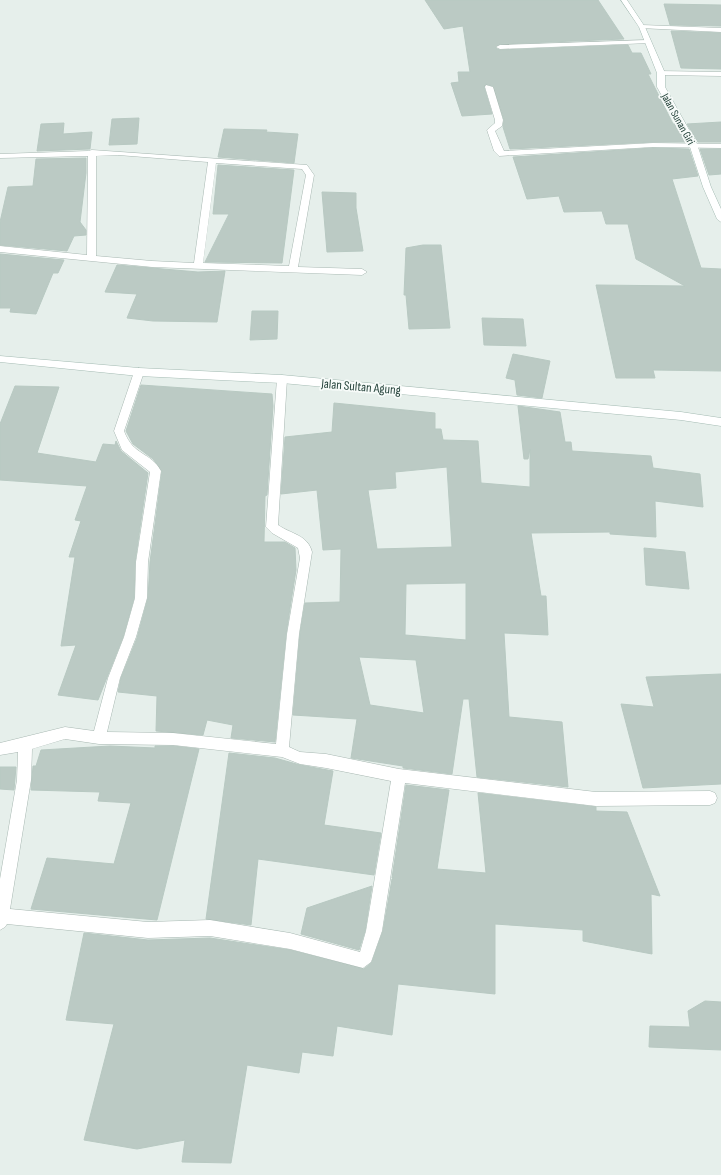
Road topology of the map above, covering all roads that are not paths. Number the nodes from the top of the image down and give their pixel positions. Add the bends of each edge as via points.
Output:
1 (624, 0) edge
2 (642, 27) junction
3 (721, 30) edge
4 (648, 42) junction
5 (500, 47) dead end
6 (661, 73) junction
7 (721, 74) edge
8 (488, 86) dead end
9 (693, 144) junction
10 (721, 146) edge
11 (92, 152) junction
12 (0, 156) edge
13 (212, 161) junction
14 (721, 219) edge
15 (0, 249) edge
16 (91, 259) junction
17 (198, 265) junction
18 (293, 270) junction
19 (362, 272) dead end
20 (0, 359) edge
21 (139, 372) junction
22 (282, 379) junction
23 (721, 422) edge
24 (98, 738) junction
25 (25, 744) junction
26 (0, 749) edge
27 (282, 751) junction
28 (400, 776) junction
29 (710, 798) dead end
30 (1, 919) edge

1 - 2 street, Jalan Sunan Giri
2 - 3 street
2 - 4 street, Jalan Sunan Giri
4 - 5 street
4 - 6 street, Jalan Sunan Giri
6 - 7 street
6 - 9 street, Jalan Sunan Giri via 660,87
8 - 9 street via 499,120 491,130 498,151 502,154
9 - 10 street
9 - 14 street, Jalan Sunan Giri via 707,188
11 - 12 street
11 - 13 street
11 - 16 street
13 - 17 street
13 - 18 street via 304,167 308,170 310,175
15 - 16 street
16 - 17 street
17 - 18 street
18 - 19 street
20 - 21 street, Jalan Sultan Agung
21 - 22 street, Jalan Sultan Agung
21 - 24 street via 119,431 128,450 156,471 142,562 142,598 114,678
22 - 23 street, Jalan Sultan Agung via 681,416
22 - 27 street via 272,527 300,542 306,549 306,555 295,622
24 - 25 street via 65,733
24 - 27 street via 173,739
25 - 26 street
25 - 30 street via 24,780
27 - 28 street via 300,758
28 - 29 street via 596,799
28 - 30 street via 374,932 363,960 290,941 210,928 148,930

